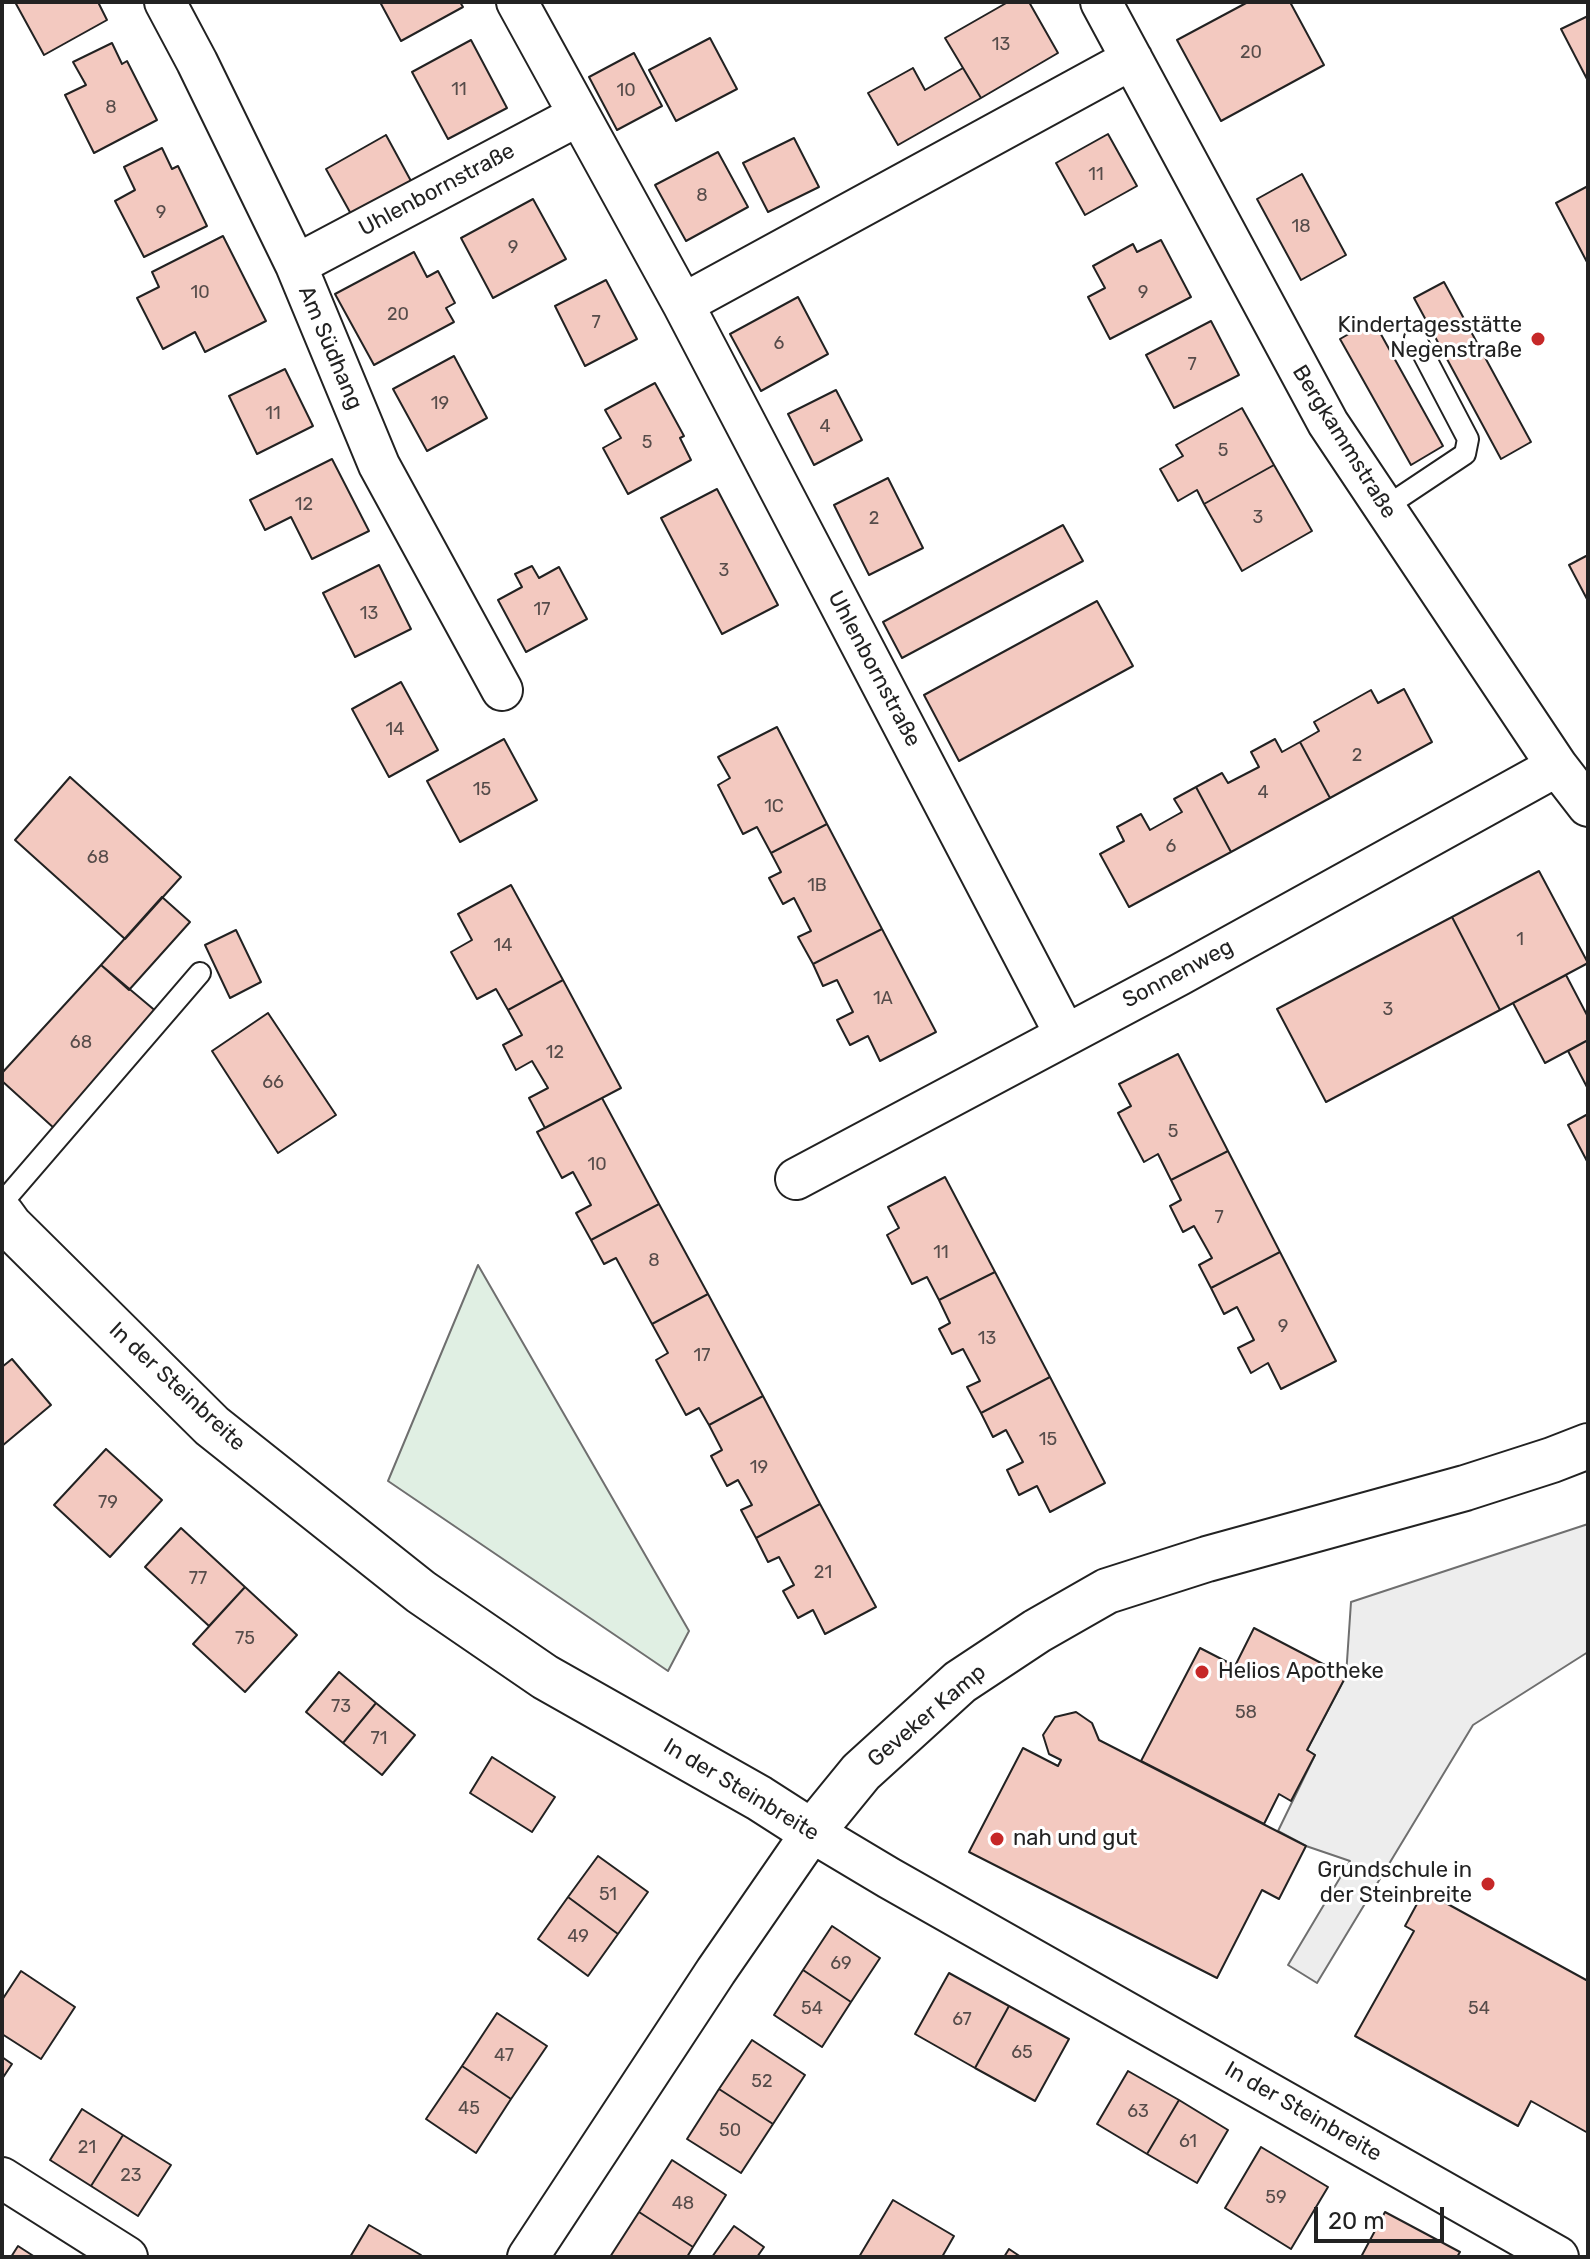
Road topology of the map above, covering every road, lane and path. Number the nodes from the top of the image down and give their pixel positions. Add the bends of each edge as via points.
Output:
1 (165, 2) edge
2 (517, 2) edge
3 (1101, 2) edge
4 (1132, 59) junction
5 (579, 115) junction
6 (296, 265) junction
7 (683, 304) junction
8 (1415, 338) dead end
9 (1384, 508) junction
10 (502, 690) dead end
11 (1557, 766) junction
12 (1588, 806) edge
13 (200, 973) dead end
14 (1065, 1034) junction
15 (796, 1179) dead end
16 (4, 1220) edge
17 (1588, 1446) edge
18 (812, 1832) junction
19 (2, 2178) edge
20 (127, 2257) edge
21 (528, 2257) edge
22 (1558, 2257) edge

1 - 6 street, Am Südhang
2 - 5 street, Uhlenbornstraße
3 - 4 street, Bergkammstraße
4 - 7 street
4 - 9 street, Bergkammstraße via 1328,423
5 - 6 street, Uhlenbornstraße
5 - 7 street, Uhlenbornstraße
6 - 10 street, Am Südhang via 379,465
7 - 14 street, Uhlenbornstraße
8 - 9 lane via 1468,439 1465,454
9 - 11 street, Bergkammstraße
11 - 12 street, Bergkammstraße
11 - 14 street, Sonnenweg
13 - 16 lane
14 - 15 street, Sonnenweg
16 - 18 street, In der Steinbreite via 212,1426 421,1592 545,1677
17 - 18 street, Geveker Kamp via 1465,1488 1107,1591 960,1682 861,1772
18 - 21 street, Geveker Kamp
18 - 22 street, In der Steinbreite
19 - 20 street

